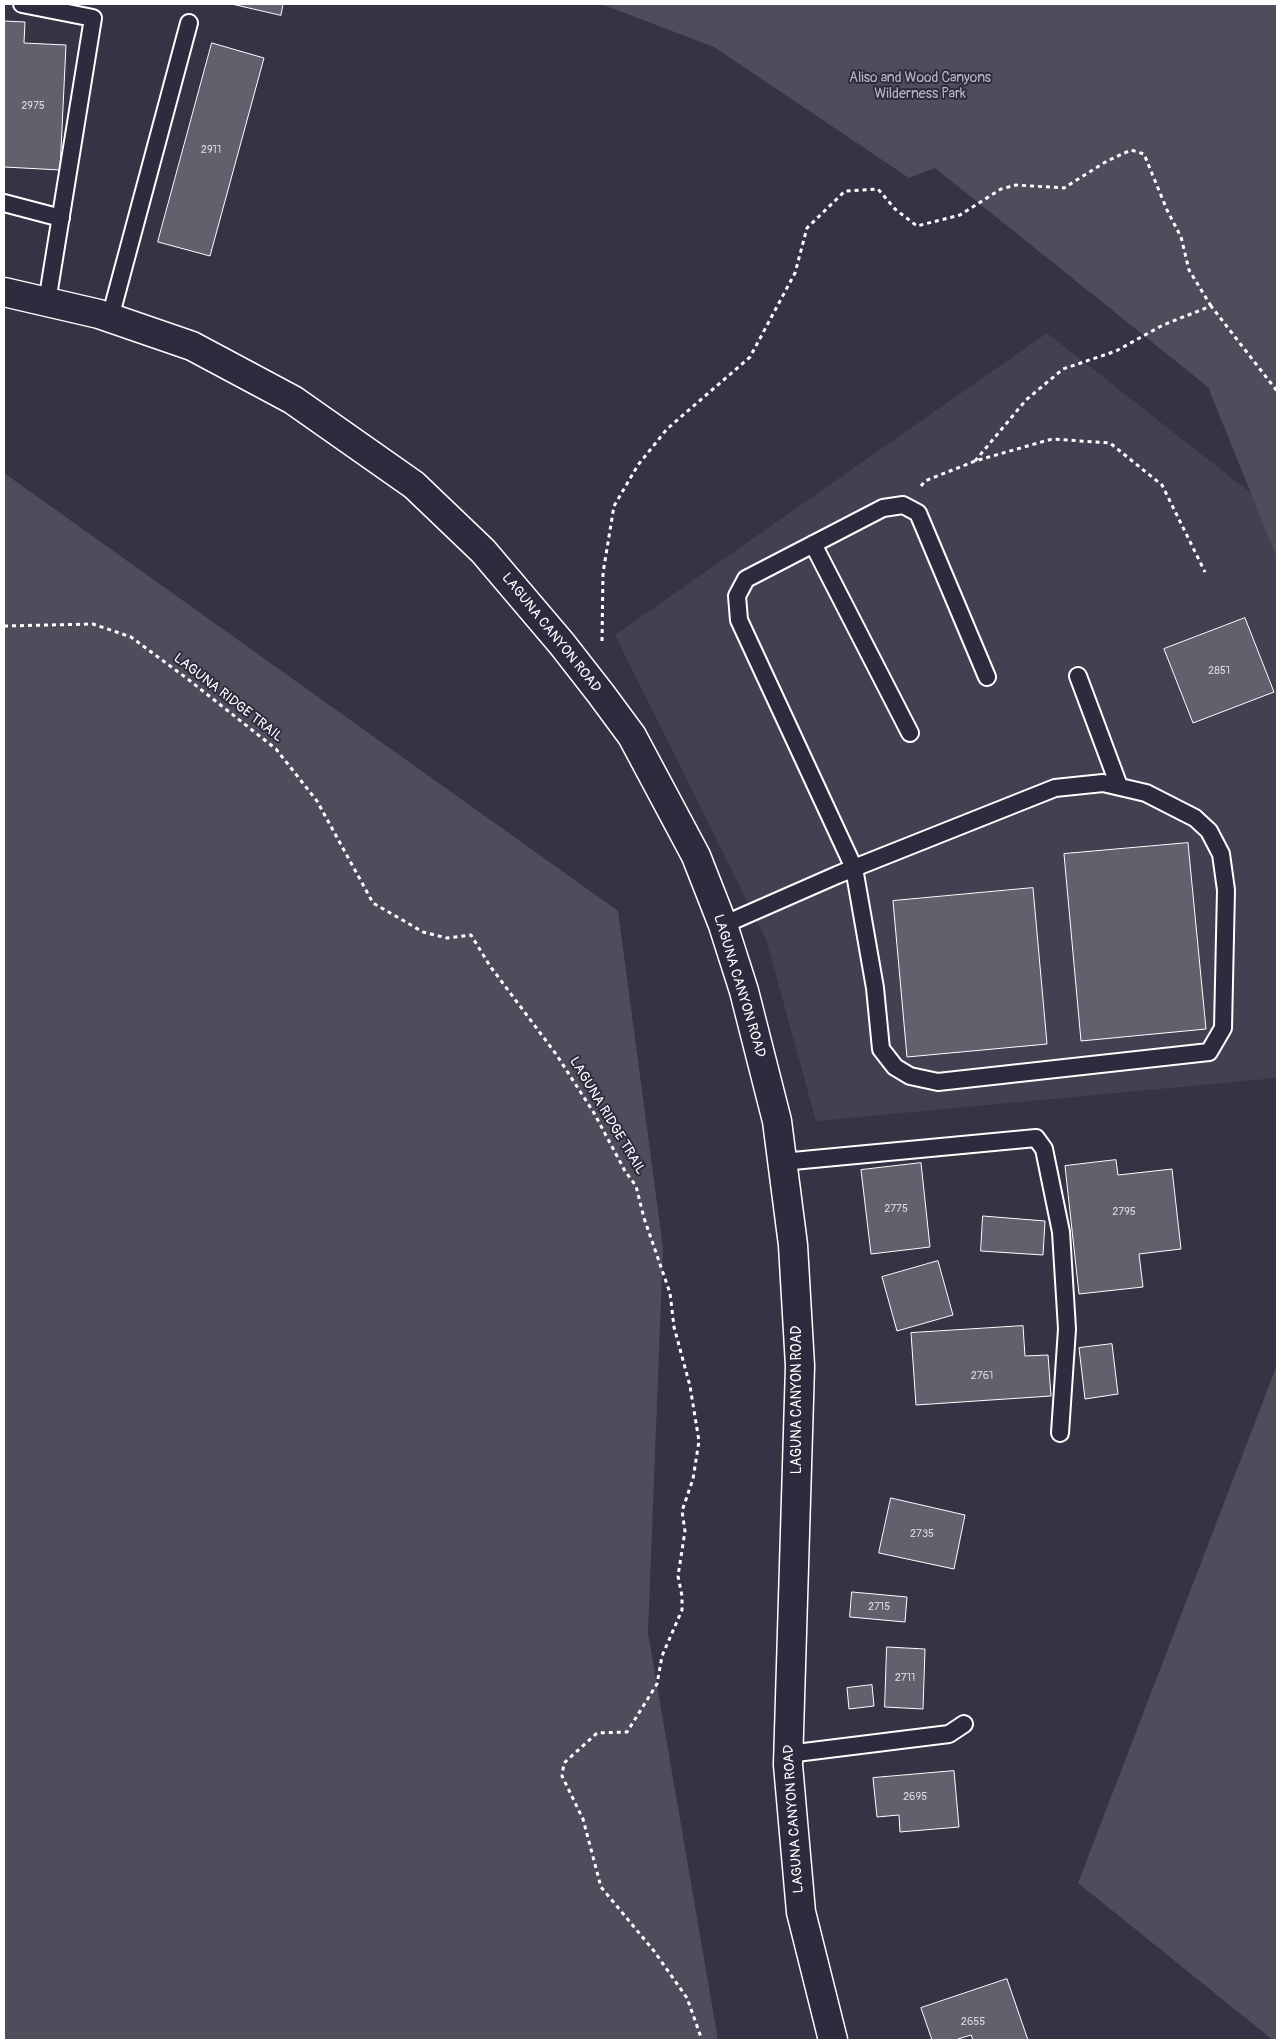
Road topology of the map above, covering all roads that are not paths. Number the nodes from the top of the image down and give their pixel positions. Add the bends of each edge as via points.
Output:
1 (22, 4) edge
2 (189, 23) dead end
3 (4, 203) edge
4 (61, 218) junction
5 (4, 292) edge
6 (47, 302) junction
7 (110, 318) junction
8 (813, 544) junction
9 (1078, 676) dead end
10 (987, 677) dead end
11 (910, 733) dead end
12 (1119, 786) junction
13 (854, 868) junction
14 (723, 925) junction
15 (782, 1162) junction
16 (1060, 1433) dead end
17 (964, 1724) dead end
18 (788, 1754) junction
19 (833, 2040) edge

1 - 4 lane via 93,18
2 - 7 lane
3 - 4 lane
4 - 6 lane
5 - 6 main road, LAGUNA CANYON ROAD
6 - 7 main road, LAGUNA CANYON ROAD
7 - 14 main road, LAGUNA CANYON ROAD via 192,346 294,400 414,485 483,551 562,644 632,736 696,856
8 - 10 lane via 883,508 903,505 918,513
8 - 11 lane
8 - 13 lane via 746,579 736,596 739,620
9 - 12 lane
12 - 13 lane via 1104,783 1055,788
12 - 13 lane via 1146,793 1195,818 1209,831 1221,854 1226,890 1223,1028 1209,1052 938,1082 910,1076 895,1067 881,1049 875,988
13 - 14 lane
14 - 15 main road, LAGUNA CANYON ROAD via 744,991 777,1121
15 - 16 lane via 1036,1138 1044,1148 1061,1232 1067,1328
15 - 18 main road, LAGUNA CANYON ROAD via 793,1245 800,1366
17 - 18 lane via 949,1734
18 - 19 main road, LAGUNA CANYON ROAD via 801,1912

